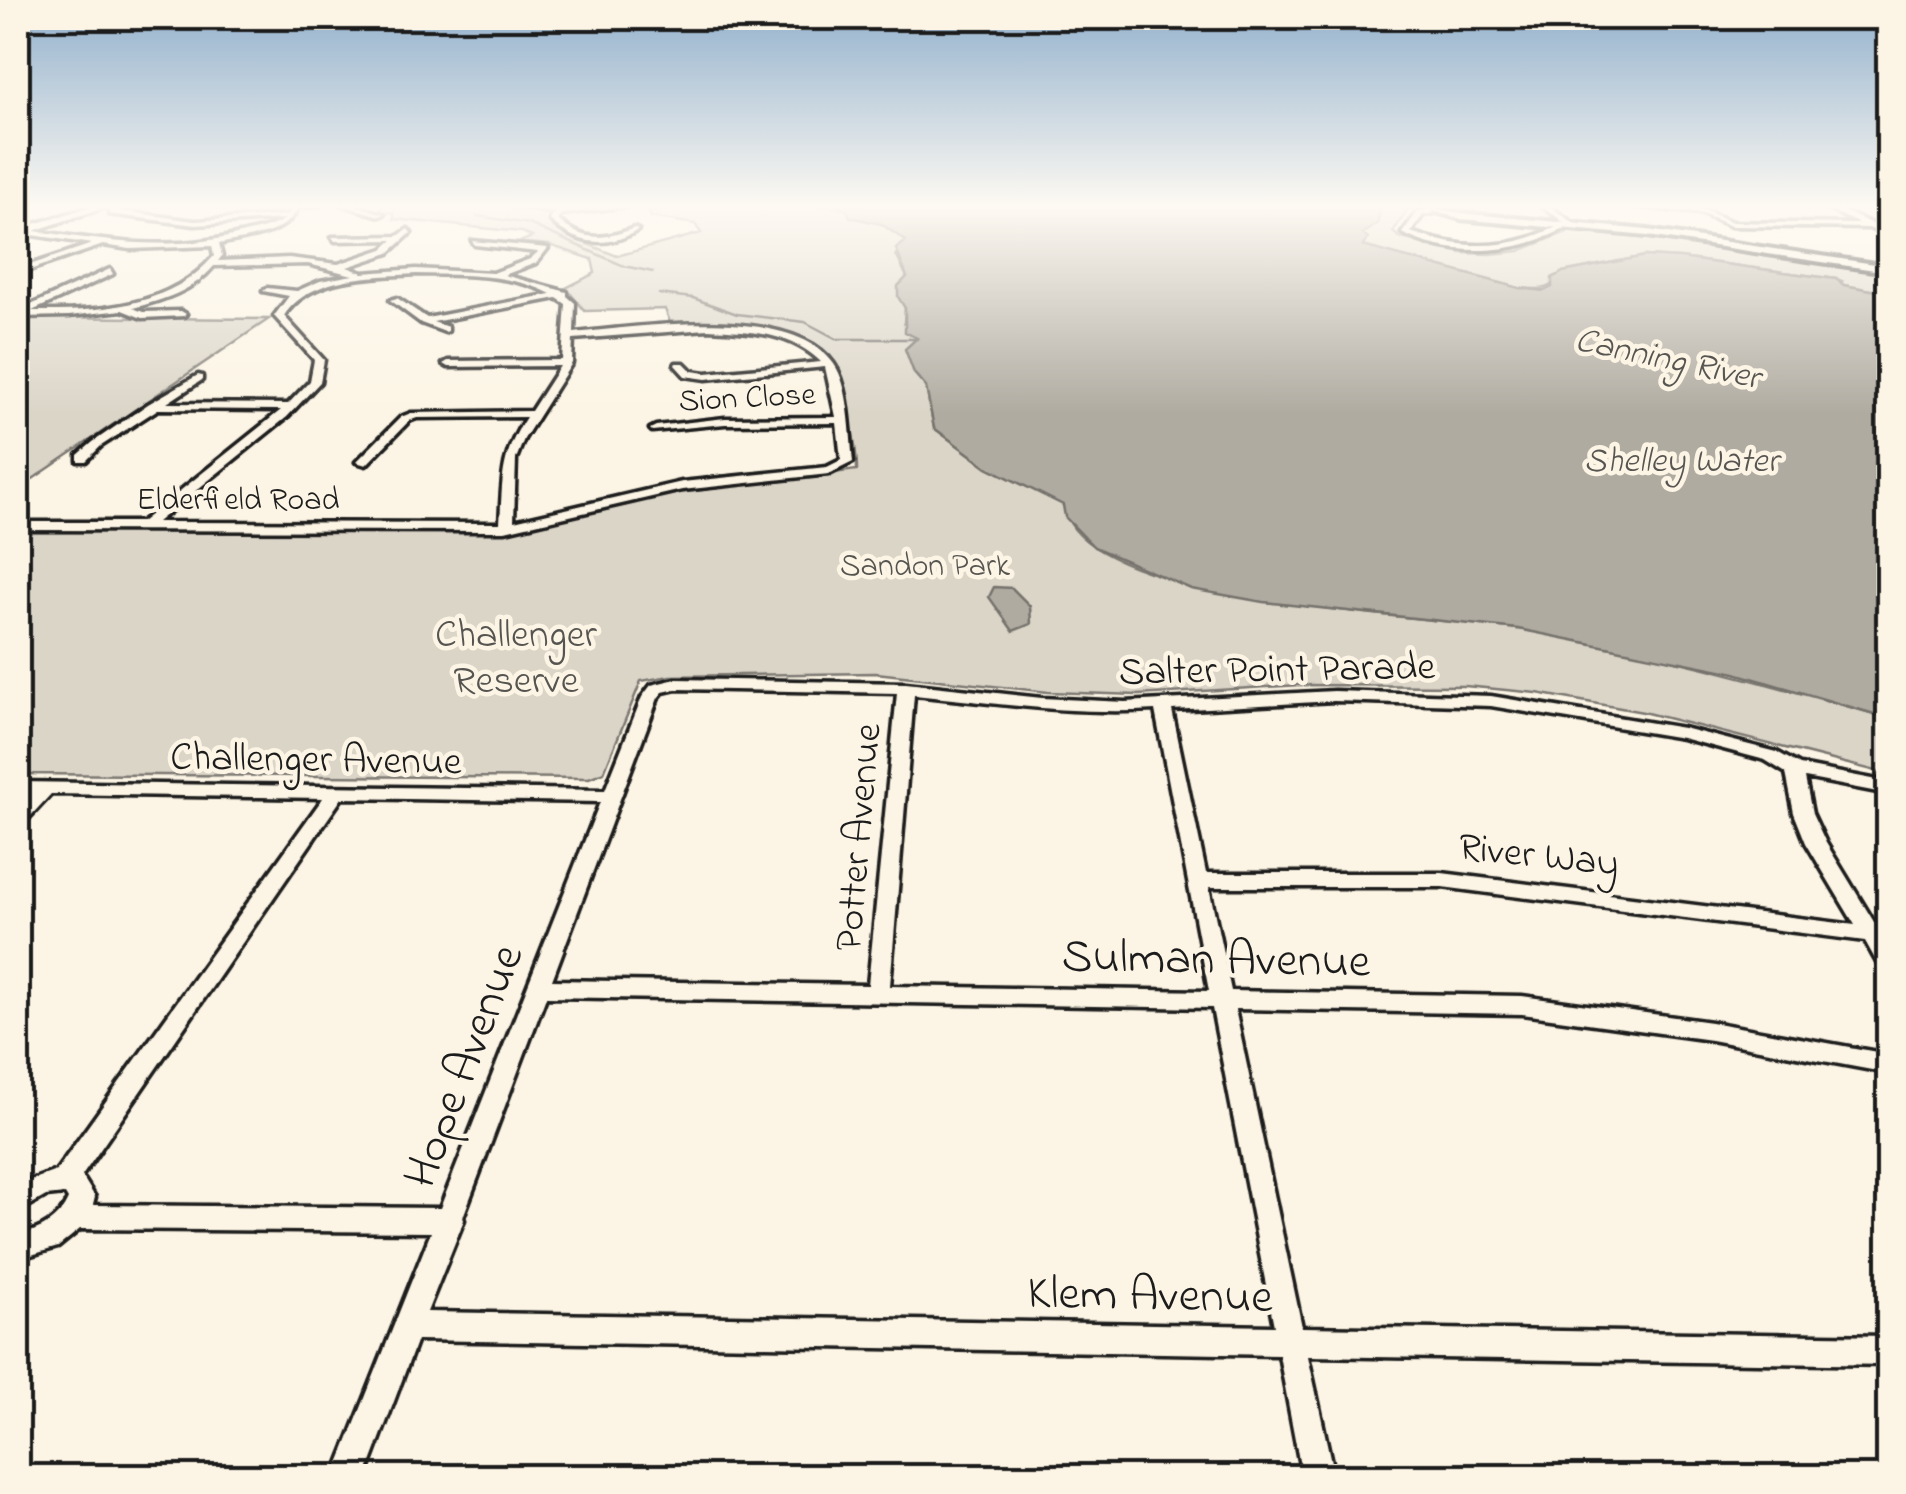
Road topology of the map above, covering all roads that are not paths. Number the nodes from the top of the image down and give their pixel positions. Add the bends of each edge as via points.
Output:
1 (104, 275) edge
2 (197, 275) edge
3 (358, 275) edge
4 (376, 275) edge
5 (480, 275) edge
6 (497, 275) edge
7 (361, 276) junction
8 (494, 276) junction
9 (267, 291) dead end
10 (299, 294) junction
11 (564, 294) junction
12 (394, 300) dead end
13 (124, 308) junction
14 (18, 314) edge
15 (181, 314) dead end
16 (424, 320) junction
17 (445, 329) dead end
18 (570, 336) junction
19 (568, 363) junction
20 (448, 364) dead end
21 (680, 364) dead end
22 (829, 364) junction
23 (198, 378) dead end
24 (151, 406) junction
25 (291, 407) junction
26 (535, 414) junction
27 (840, 420) junction
28 (656, 429) dead end
29 (82, 458) dead end
30 (362, 462) dead end
31 (506, 521) junction
32 (145, 524) junction
33 (18, 526) edge
34 (658, 688) joint
35 (906, 688) junction
36 (1163, 707) junction
37 (1794, 770) junction
38 (18, 788) edge
39 (46, 788) junction
40 (1888, 788) edge
41 (336, 793) junction
42 (613, 796) junction
43 (18, 818) edge
44 (1198, 880) junction
45 (1878, 940) edge
46 (1888, 962) edge
47 (538, 988) junction
48 (878, 993) junction
49 (1222, 998) junction
50 (1888, 1063) edge
51 (64, 1182) junction
52 (18, 1200) edge
53 (74, 1217) junction
54 (450, 1220) junction
55 (18, 1247) edge
56 (410, 1326) junction
57 (1290, 1339) junction
58 (1888, 1352) edge
59 (350, 1476) edge
60 (1318, 1476) edge

1 - 14 street
2 - 13 street
3 - 7 street
4 - 7 street
5 - 8 street
6 - 8 street
7 - 10 street
8 - 11 street
9 - 10 street
10 - 25 street via 279,316 320,366 315,382
11 - 16 street
11 - 18 street via 572,307
12 - 16 street
13 - 14 street
13 - 15 street via 142,315
16 - 17 street
18 - 19 street
18 - 22 street via 751,330 796,339
19 - 20 street
19 - 26 street
21 - 22 street via 689,374 706,376
22 - 27 street
23 - 24 street
24 - 25 street
24 - 29 street
25 - 32 street
26 - 30 street via 412,413
26 - 31 street via 510,459
27 - 28 street, Sion Close
27 - 31 street, Elderfield Road via 847,460 841,467 698,484
31 - 32 street, Elderfield Road via 471,529
32 - 33 street, Elderfield Road
34 - 35 street, Salter Point Parade
34 - 42 street, Hope Avenue
35 - 36 street, Salter Point Parade
35 - 48 street, Potter Avenue
36 - 37 street, Salter Point Parade via 1334,696 1490,700 1683,733 1771,756
36 - 44 street
37 - 40 street, Salter Point Parade
37 - 45 street via 1816,843
38 - 39 street, Challenger Avenue
39 - 41 street, Challenger Avenue
39 - 43 street
41 - 42 street, Challenger Avenue
41 - 51 street
42 - 47 street, Hope Avenue
44 - 45 street, River Way via 1442,880 1668,905
44 - 49 street
45 - 46 street
47 - 48 street, Sulman Avenue
47 - 54 street, Hope Avenue
48 - 49 street, Sulman Avenue
49 - 50 street, Sulman Avenue via 1522,1005
49 - 57 street
51 - 52 street
51 - 53 street via 80,1189
53 - 54 street
53 - 55 street via 40,1242
54 - 56 street, Hope Avenue
56 - 57 street, Klem Avenue
56 - 59 street, Hope Avenue
57 - 58 street, Klem Avenue
57 - 60 street

